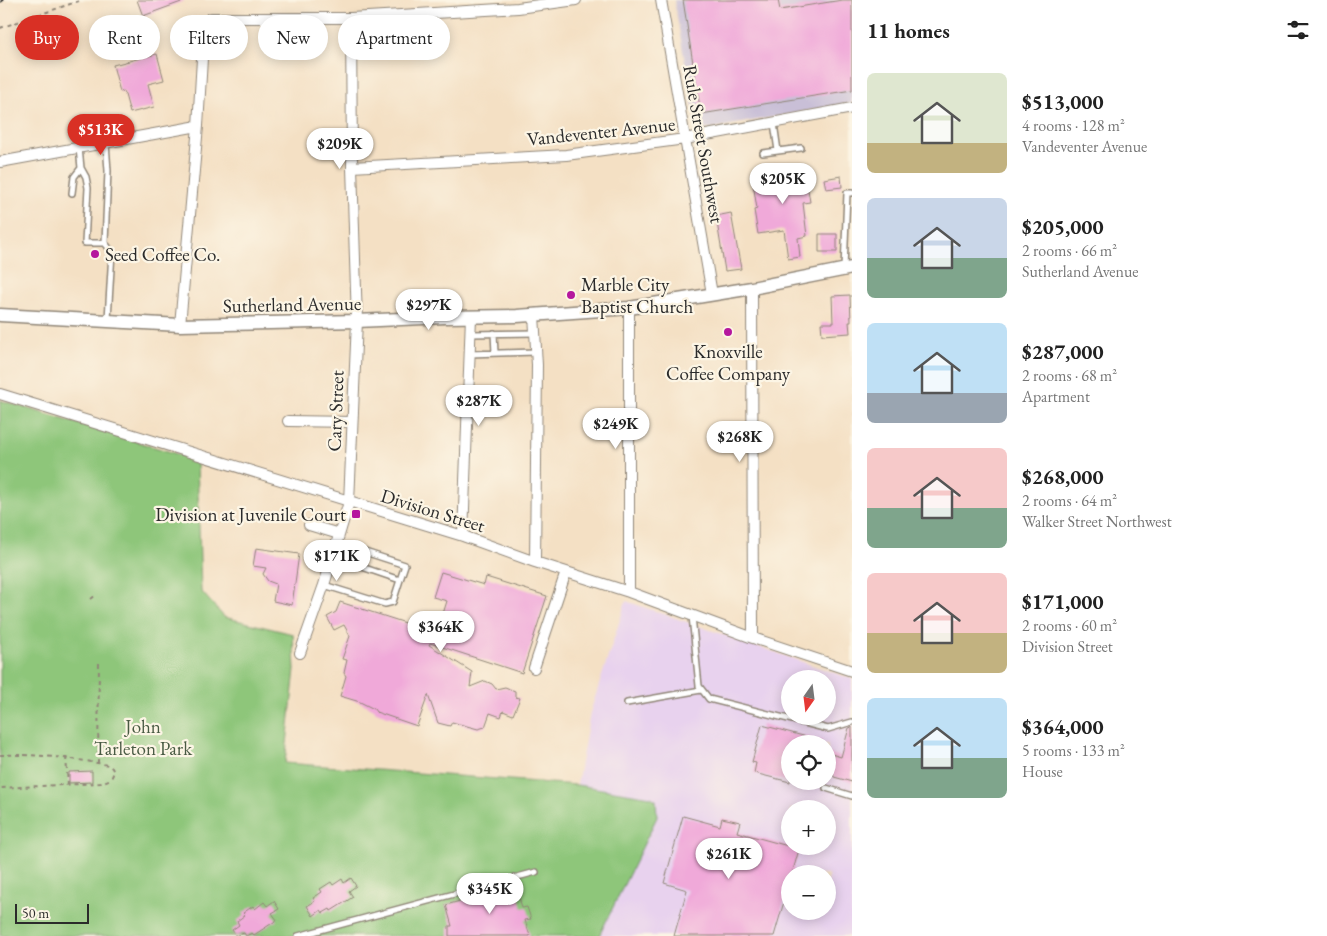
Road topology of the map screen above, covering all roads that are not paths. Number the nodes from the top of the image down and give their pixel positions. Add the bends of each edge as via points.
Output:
1 (571, 0) edge
2 (661, 0) edge
3 (401, 15) edge
4 (338, 18) edge
5 (351, 60) edge
6 (852, 108) edge
7 (774, 123) junction
8 (198, 126) junction
9 (685, 139) junction
10 (106, 143) junction
11 (79, 148) junction
12 (801, 148) dead end
13 (778, 151) junction
14 (763, 153) dead end
15 (0, 162) edge
16 (352, 167) junction
17 (81, 168) junction
18 (72, 193) dead end
19 (852, 193) edge
20 (105, 243) junction
21 (848, 268) edge
22 (752, 288) junction
23 (712, 294) junction
24 (629, 308) junction
25 (0, 315) edge
26 (534, 315) junction
27 (471, 316) junction
28 (108, 321) junction
29 (356, 321) junction
30 (180, 325) junction
31 (535, 332) junction
32 (494, 333) junction
33 (470, 334) junction
34 (536, 352) junction
35 (495, 353) junction
36 (468, 354) junction
37 (0, 394) edge
38 (288, 421) dead end
39 (352, 422) junction
40 (349, 502) junction
41 (309, 525) dead end
42 (339, 534) junction
43 (463, 536) junction
44 (535, 562) junction
45 (566, 572) junction
46 (400, 580) junction
47 (324, 585) junction
48 (629, 592) junction
49 (692, 615) junction
50 (753, 638) junction
51 (300, 653) dead end
52 (534, 668) dead end
53 (852, 671) edge
54 (701, 690) junction
55 (627, 703) dead end
56 (852, 722) edge
57 (832, 790) edge
58 (852, 796) edge
59 (536, 872) dead end
60 (298, 936) edge

1 - 3 street via 518,8
2 - 9 street, Rule Street Southwest
4 - 8 street via 211,18 204,25
5 - 16 street, Cary Street
6 - 7 street, Vandeventer Avenue
7 - 9 street, Vandeventer Avenue
7 - 13 lane
8 - 10 street
8 - 30 street
9 - 16 street, Vandeventer Avenue via 566,155
9 - 23 street, Rule Street Southwest
10 - 11 street
10 - 20 lane
11 - 15 street
11 - 17 lane
12 - 13 lane
13 - 14 lane
16 - 29 street, Cary Street
17 - 18 lane via 74,177
17 - 20 lane via 88,188 85,243
19 - 21 lane via 846,193
20 - 28 lane via 112,252
21 - 22 street, Sutherland Avenue
22 - 23 street, Sutherland Avenue
22 - 50 street
23 - 24 street, Sutherland Avenue
24 - 26 street, Sutherland Avenue
24 - 48 street
25 - 28 street, Sutherland Avenue
26 - 27 street, Sutherland Avenue
26 - 31 street
27 - 29 street, Sutherland Avenue
27 - 33 street
28 - 30 street, Sutherland Avenue
29 - 30 street, Sutherland Avenue
29 - 39 street, Cary Street
31 - 32 lane
31 - 34 street
32 - 33 lane
32 - 35 lane
33 - 36 street
34 - 35 lane
34 - 44 street
35 - 36 lane
36 - 43 street
37 - 40 street, Division Street
38 - 39 street
39 - 40 street, Cary Street
40 - 42 street, Cary Street
40 - 43 street, Division Street
41 - 42 street
42 - 47 street, Cary Street
43 - 44 street, Division Street
44 - 45 street, Division Street
45 - 48 street, Division Street
45 - 52 street
46 - 46 lane via 405,565 365,552 359,566
46 - 47 lane via 393,602 385,604
47 - 51 street, Cary Street
48 - 49 street, Division Street
49 - 50 street, Division Street
49 - 54 lane
50 - 53 street, Division Street
54 - 55 lane
54 - 56 lane via 709,699 812,726 828,729
57 - 58 lane
59 - 60 lane

